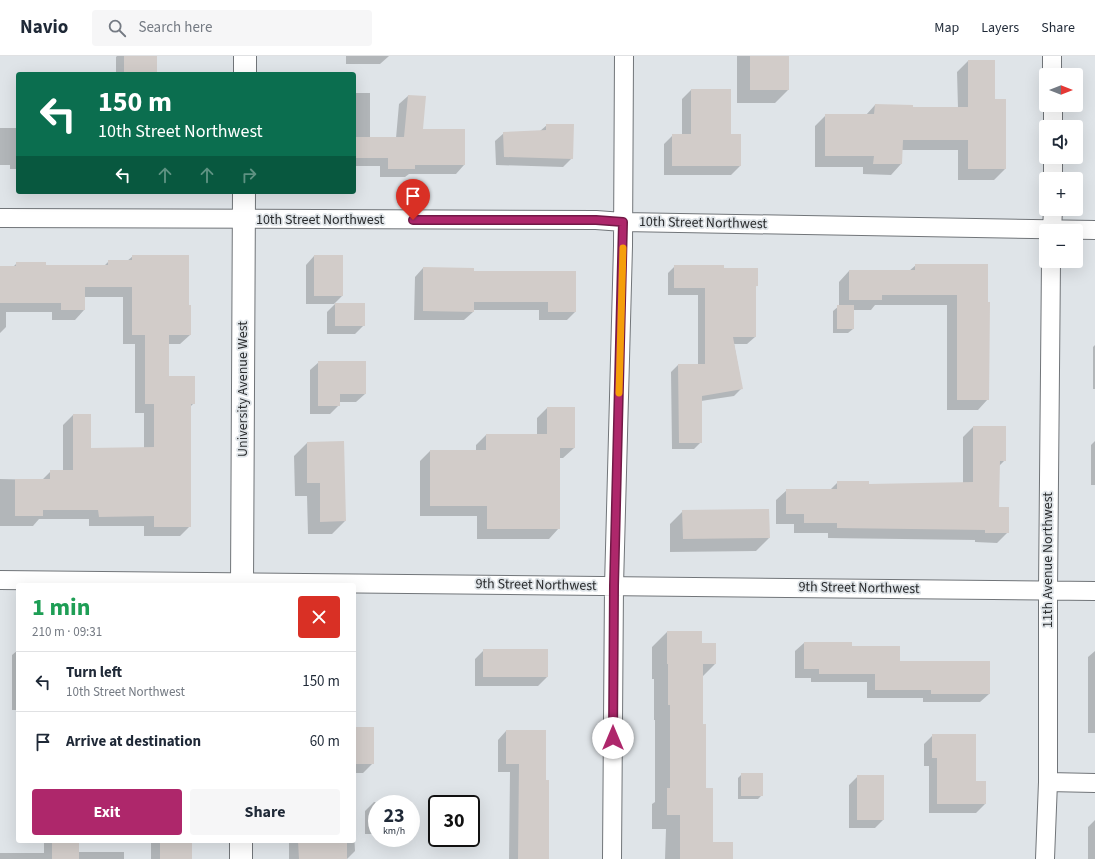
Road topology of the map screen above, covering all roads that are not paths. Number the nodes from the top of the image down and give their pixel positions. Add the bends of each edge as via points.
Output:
1 (245, 56) edge
2 (624, 56) edge
3 (1052, 56) edge
4 (1052, 68) edge
5 (245, 72) edge
6 (244, 194) edge
7 (0, 218) edge
8 (244, 219) junction
9 (623, 222) junction
10 (1039, 230) edge
11 (1083, 230) edge
12 (1095, 230) edge
13 (1051, 268) edge
14 (0, 580) edge
15 (182, 583) edge
16 (242, 583) edge
17 (356, 585) edge
18 (614, 586) junction
19 (1048, 590) junction
20 (1095, 591) edge
21 (1048, 782) junction
22 (1095, 783) edge
23 (241, 843) edge
24 (241, 859) edge
25 (612, 859) edge
26 (1045, 859) edge

1 - 5 street
2 - 9 street
3 - 4 street
6 - 8 street, University Avenue West
7 - 8 street, 10th Street Northwest
8 - 9 street, 10th Street Northwest
8 - 16 street, University Avenue West
9 - 10 street, 10th Street Northwest
9 - 18 street
11 - 12 street, 10th Street Northwest
13 - 19 street, 11th Avenue Northwest
14 - 15 street, 9th Street Northwest
17 - 18 street, 9th Street Northwest
18 - 19 street, 9th Street Northwest
18 - 25 street
19 - 20 street, 9th Street Northwest
19 - 21 street, 11th Avenue Northwest
21 - 22 street
21 - 26 street, 11th Avenue Northwest
23 - 24 street

